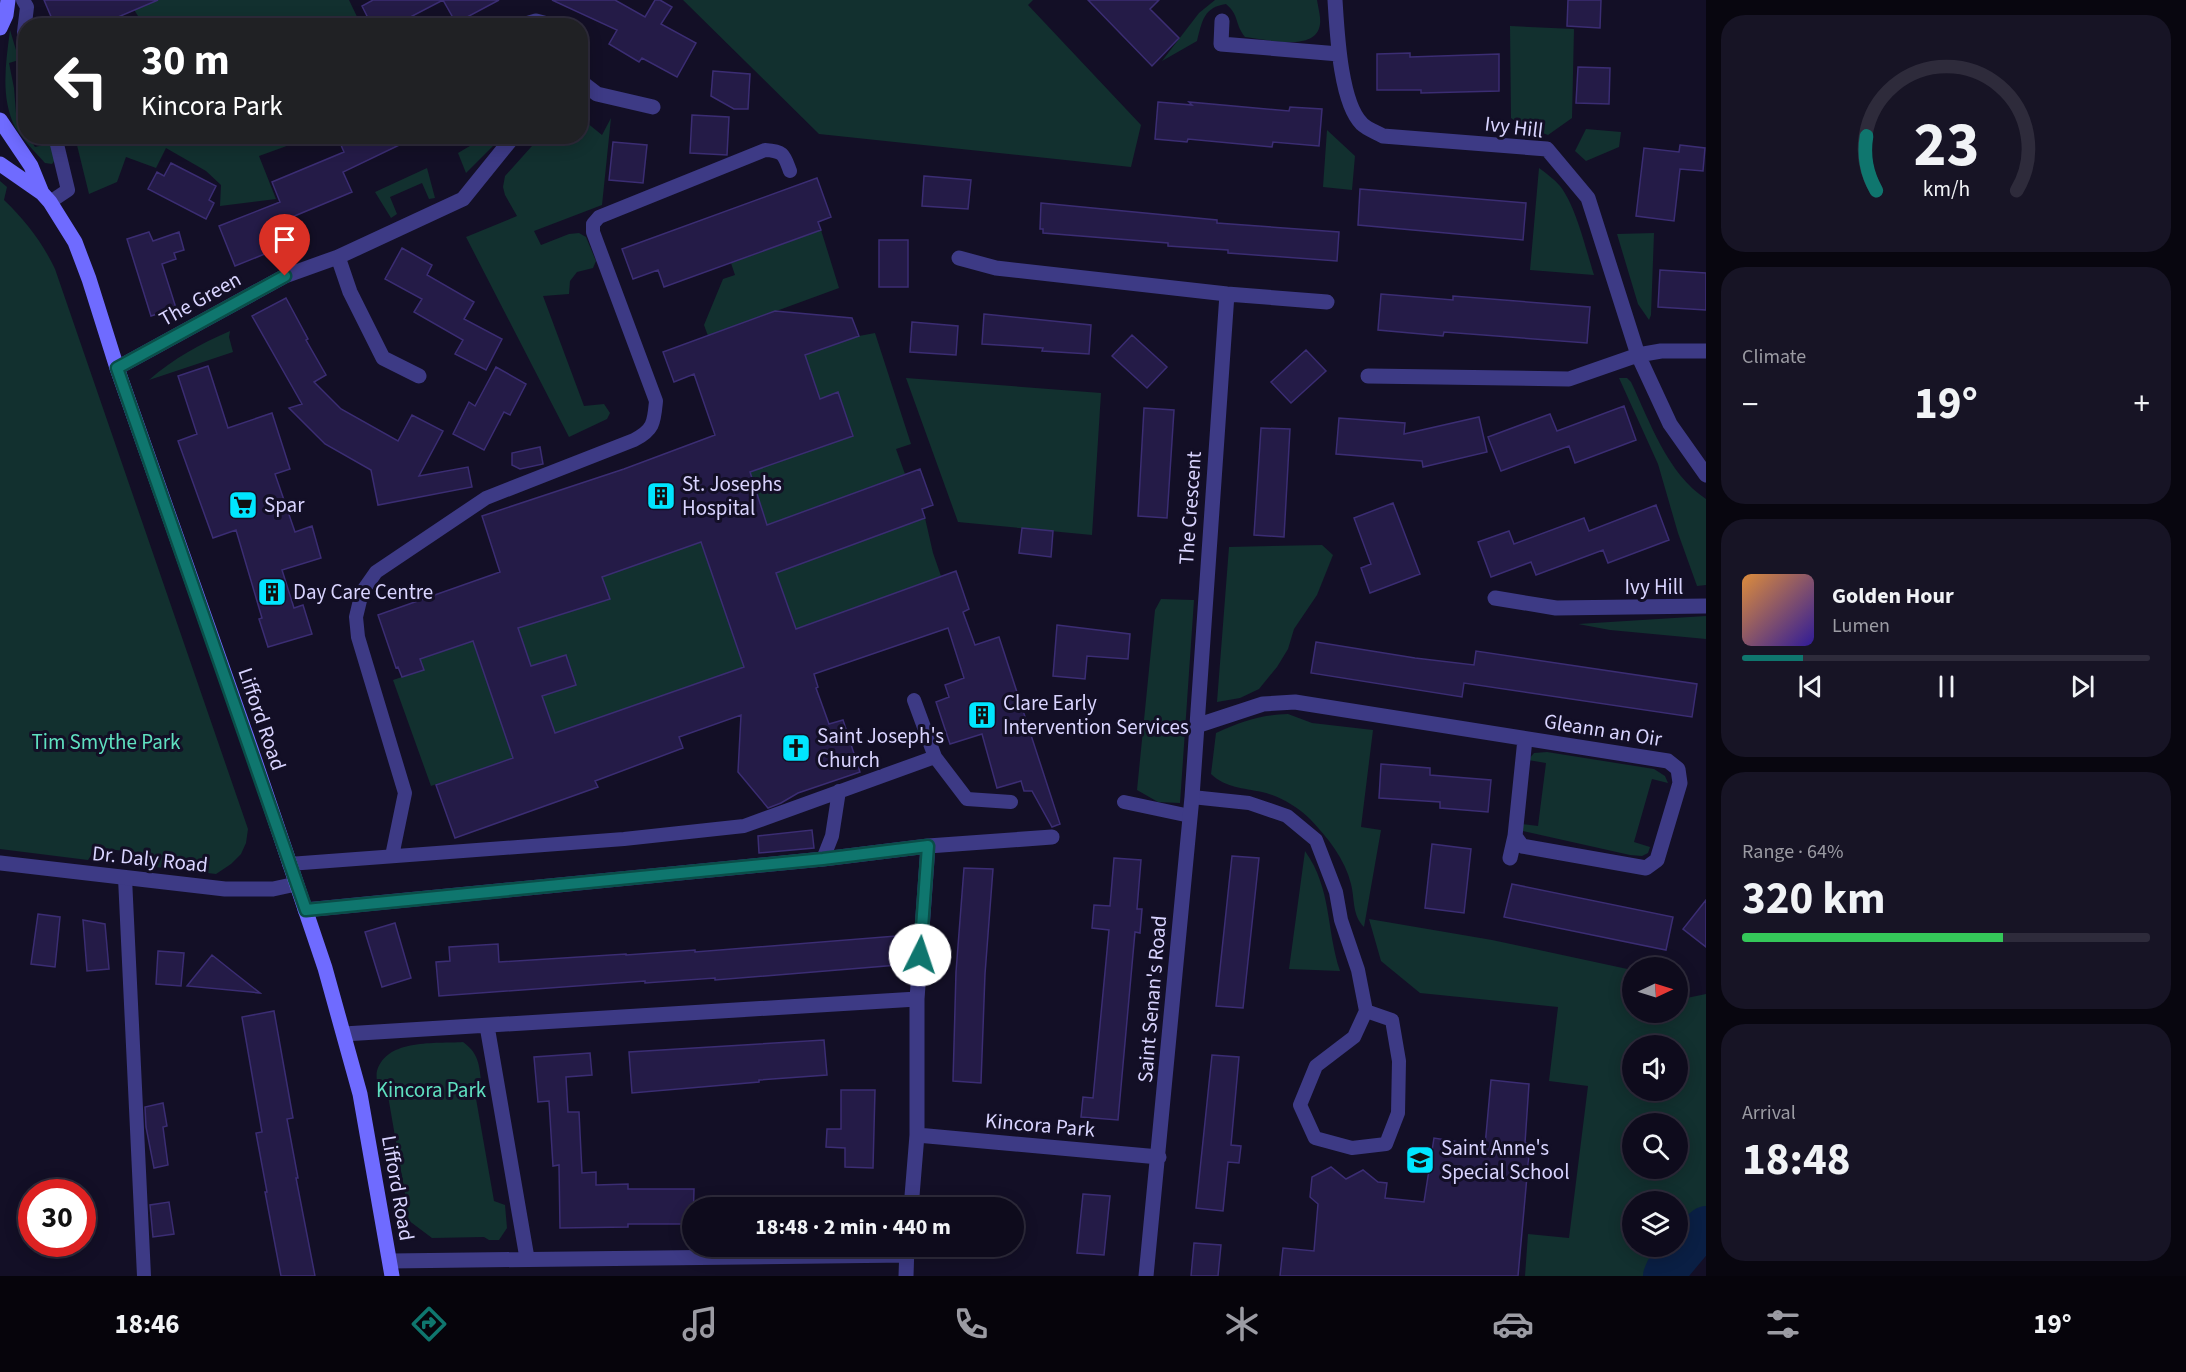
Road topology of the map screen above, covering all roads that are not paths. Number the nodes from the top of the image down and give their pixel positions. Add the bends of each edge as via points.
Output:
1 (8, 0) edge
2 (23, 0) edge
3 (1335, 0) edge
4 (27, 18) edge
5 (1222, 21) dead end
6 (0, 28) edge
7 (1339, 54) junction
8 (588, 87) edge
9 (653, 107) dead end
10 (0, 120) edge
11 (57, 144) edge
12 (507, 144) edge
13 (0, 164) edge
14 (790, 171) dead end
15 (46, 197) junction
16 (338, 257) junction
17 (959, 258) dead end
18 (1227, 294) junction
19 (1327, 302) dead end
20 (1706, 351) edge
21 (1638, 355) junction
22 (117, 368) junction
23 (419, 376) dead end
24 (1368, 376) dead end
25 (1706, 475) edge
26 (1496, 598) dead end
27 (1706, 606) edge
28 (914, 700) dead end
29 (1196, 726) junction
30 (1525, 739) junction
31 (935, 757) junction
32 (840, 792) junction
33 (1192, 797) junction
34 (1011, 802) dead end
35 (1124, 802) dead end
36 (1190, 816) junction
37 (1515, 836) junction
38 (1052, 837) dead end
39 (928, 846) junction
40 (392, 856) junction
41 (1510, 858) dead end
42 (823, 859) junction
43 (0, 863) edge
44 (289, 864) junction
45 (125, 878) junction
46 (296, 884) junction
47 (306, 910) junction
48 (917, 999) junction
49 (1366, 1011) junction
50 (487, 1026) junction
51 (344, 1034) junction
52 (917, 1135) junction
53 (1159, 1157) junction
54 (912, 1197) edge
55 (682, 1255) edge
56 (907, 1257) edge
57 (527, 1258) junction
58 (391, 1268) edge
59 (144, 1276) edge
60 (906, 1276) edge
61 (1146, 1276) edge

1 - 6 main road
2 - 4 lane
3 - 7 street, Ivy Hill
5 - 7 street via 1221,44
7 - 21 street, Ivy Hill via 1350,106 1362,124 1383,136 1547,149 1588,198
8 - 9 street via 597,94
10 - 15 main road, Lifford Road via 31,166
11 - 15 lane via 68,190
12 - 16 street, The Green via 462,199
13 - 15 main road, Lifford Road
14 - 40 lane via 783,154 765,150 599,217 593,232 656,401 654,422 645,435 634,440 486,498 376,572 362,592 356,617 358,638 405,793
15 - 22 main road, Lifford Road via 75,242
16 - 22 street, The Green via 285,276
16 - 23 street via 350,292 383,358
17 - 18 street via 996,268
18 - 19 street
18 - 29 street, The Crescent
20 - 21 street
21 - 24 street via 1569,379
21 - 25 street, Ivy Hill via 1670,424
22 - 44 main road, Lifford Road
26 - 27 street, Ivy Hill via 1556,608
28 - 31 lane
29 - 30 street, Gleann an Oir via 1263,704 1294,702
29 - 33 street, Saint Senan's Road
30 - 37 street, Gleann an Oir
30 - 37 street, Gleann an Oir via 1668,761 1678,769 1680,783 1657,860 1646,868 1522,846
31 - 32 lane
31 - 34 lane via 966,799
32 - 40 lane via 744,826
32 - 42 lane via 832,836
33 - 36 street, Saint Senan's Road
33 - 49 lane via 1249,802 1287,816 1316,840 1335,891
35 - 36 lane
36 - 53 street, Saint Senan's Road
37 - 41 street, Gleann an Oir
38 - 39 street
39 - 42 street
39 - 48 street
40 - 44 lane
42 - 47 street
43 - 45 street, Dr. Daly Road
44 - 46 main road, Lifford Road
45 - 46 street, Dr. Daly Road via 225,889 273,890
45 - 59 lane
46 - 47 main road, Lifford Road
47 - 51 main road, Lifford Road
48 - 50 street
48 - 52 street
49 - 49 lane via 1354,1037 1316,1066 1300,1105 1315,1138 1352,1148 1386,1144 1398,1113 1399,1061 1392,1020
50 - 51 street
50 - 57 street
51 - 58 main road, Lifford Road via 362,1104
52 - 53 street, Kincora Park
52 - 54 street
53 - 61 street, Saint Senan's Road
55 - 57 street
56 - 60 street
57 - 58 street

